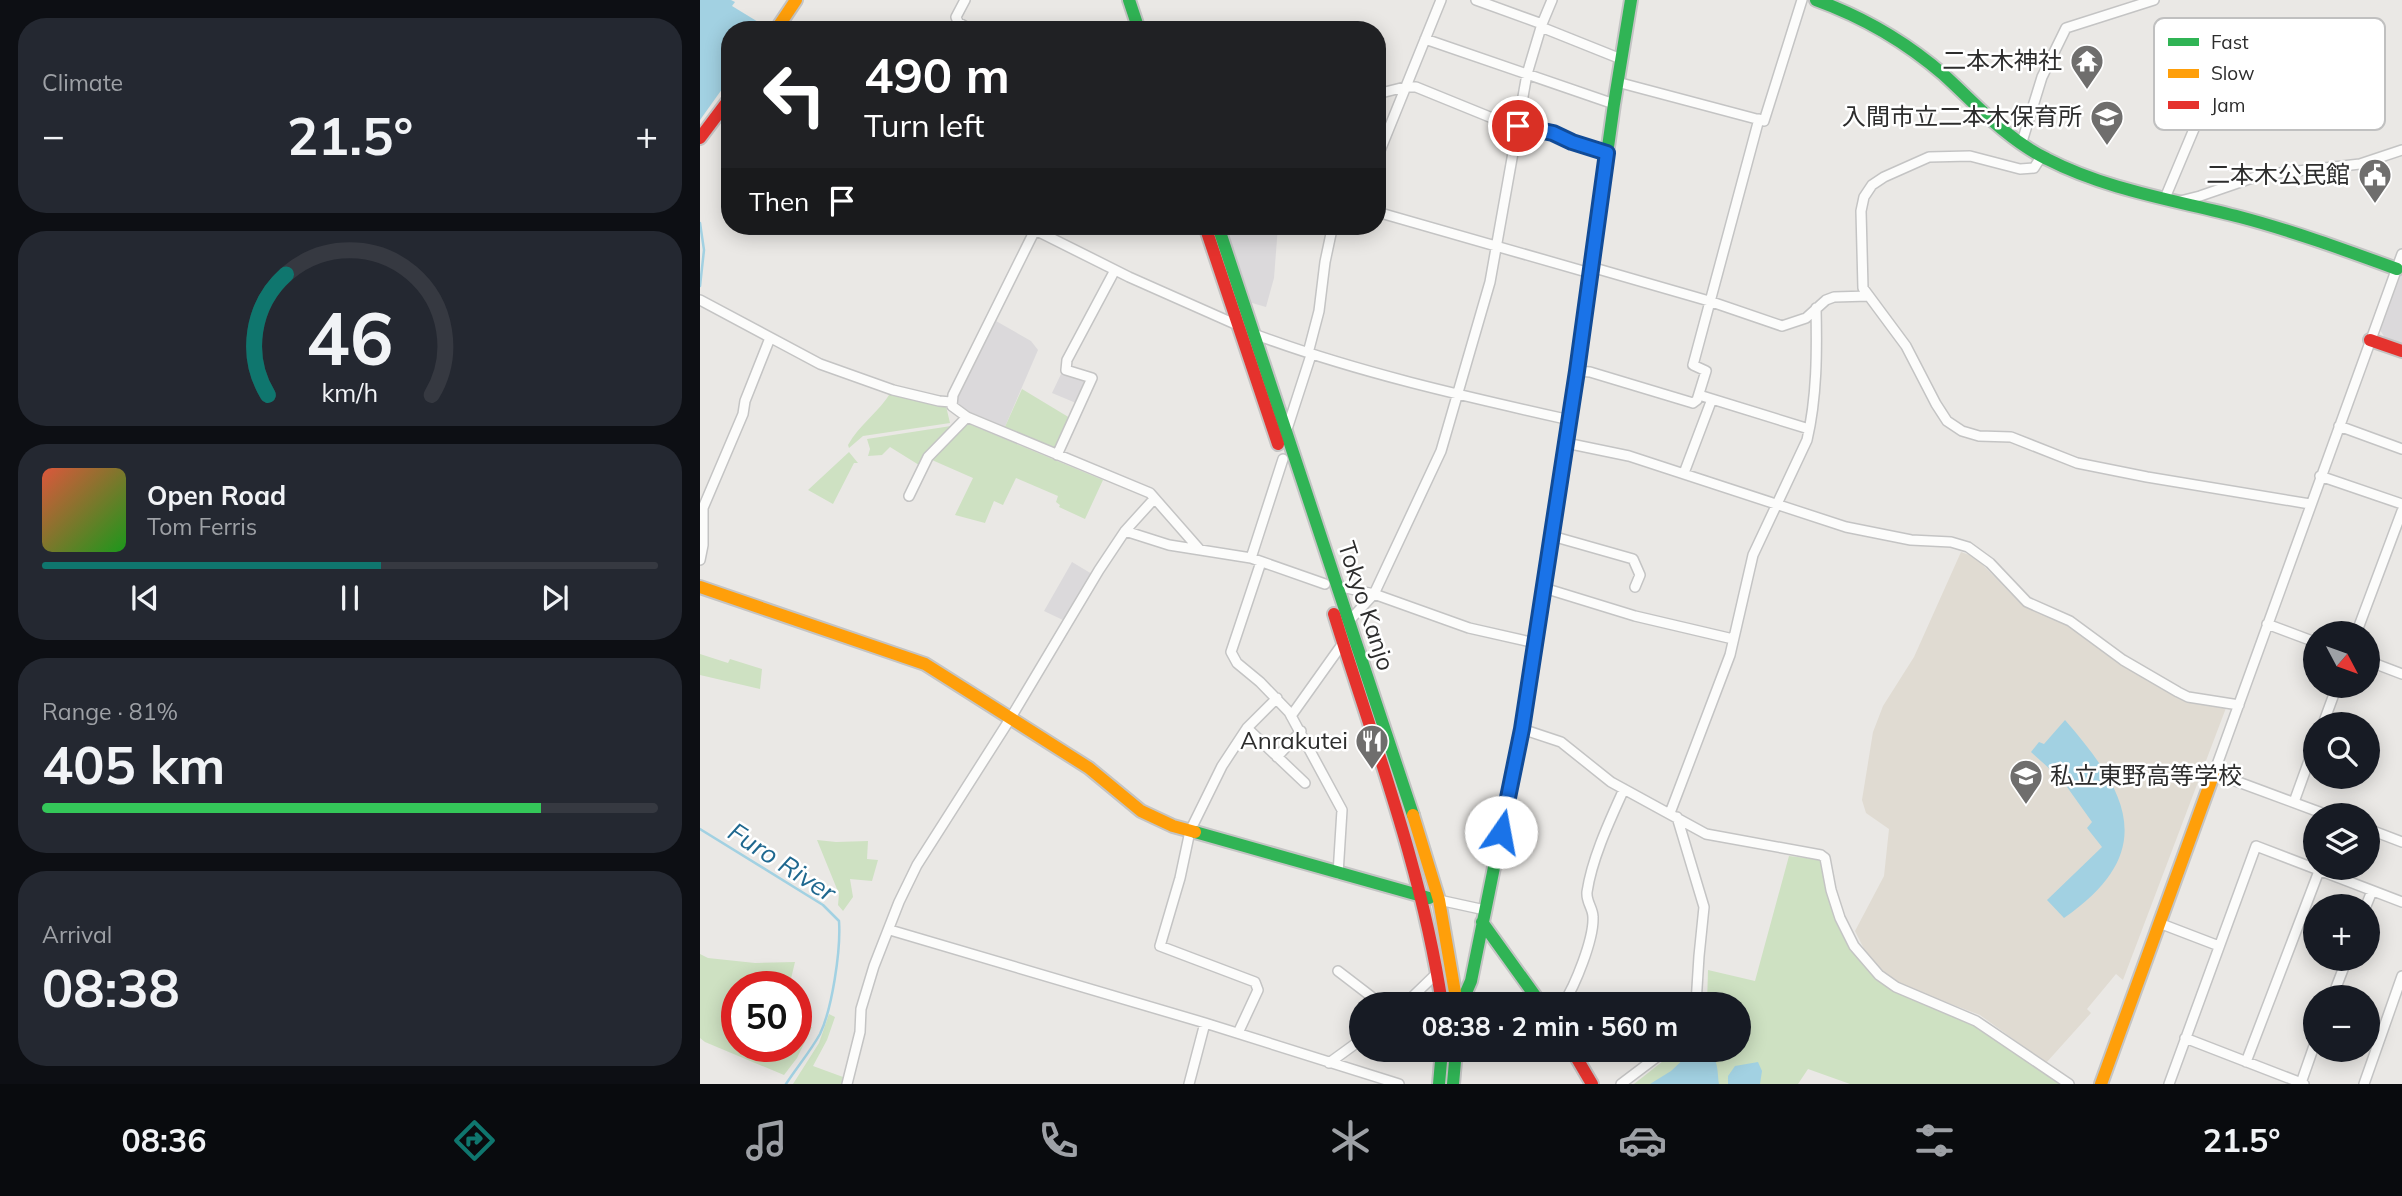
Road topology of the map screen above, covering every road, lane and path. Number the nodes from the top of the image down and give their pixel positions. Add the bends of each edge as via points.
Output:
1 (796, 0) edge
2 (965, 0) edge
3 (1129, 0) edge
4 (1140, 0) edge
5 (1441, 0) edge
6 (1476, 0) edge
7 (1552, 0) edge
8 (1631, 0) edge
9 (1802, 0) edge
10 (1816, 0) edge
11 (2154, 0) edge
12 (782, 21) edge
13 (958, 21) edge
14 (1141, 21) edge
15 (1144, 21) edge
16 (1542, 26) junction
17 (1425, 39) junction
18 (1621, 59) junction
19 (1528, 74) junction
20 (1617, 82) junction
21 (1405, 87) junction
22 (1386, 92) edge
23 (1614, 104) junction
24 (721, 118) edge
25 (1759, 119) junction
26 (1518, 126) junction
27 (2194, 130) edge
28 (1386, 135) edge
29 (700, 138) edge
30 (2021, 145) junction
31 (2402, 150) edge
32 (1607, 153) junction
33 (2041, 157) junction
34 (2165, 198) junction
35 (2178, 201) junction
36 (1386, 215) edge
37 (1028, 235) edge
38 (1045, 235) edge
39 (1208, 235) edge
40 (1221, 235) edge
41 (1332, 235) edge
42 (1497, 246) junction
43 (2402, 254) edge
44 (2396, 269) junction
45 (1115, 270) junction
46 (1591, 270) junction
47 (1869, 296) junction
48 (701, 301) edge
49 (1709, 301) junction
50 (1816, 308) junction
51 (1237, 325) junction
52 (1254, 334) junction
53 (770, 338) junction
54 (2370, 340) junction
55 (2402, 351) edge
56 (1310, 354) junction
57 (1577, 371) junction
58 (1456, 394) junction
59 (1699, 394) junction
60 (1712, 399) junction
61 (951, 402) junction
62 (967, 417) junction
63 (1570, 420) junction
64 (2339, 426) junction
65 (1809, 429) junction
66 (1286, 431) junction
67 (1566, 443) junction
68 (2402, 449) edge
69 (1056, 454) junction
70 (1283, 459) junction
71 (1684, 473) junction
72 (2320, 476) junction
73 (909, 496) dead end
74 (1154, 499) junction
75 (1777, 504) junction
76 (2402, 504) edge
77 (2310, 505) junction
78 (2402, 511) edge
79 (1125, 531) junction
80 (1552, 536) junction
81 (1200, 550) junction
82 (700, 560) edge
83 (1256, 560) junction
84 (1331, 585) junction
85 (700, 587) edge
86 (1635, 587) dead end
87 (1544, 588) junction
88 (1374, 594) junction
89 (1349, 621) junction
90 (2362, 621) edge
91 (2267, 624) junction
92 (2303, 638) edge
93 (1733, 639) junction
94 (1343, 643) junction
95 (1535, 643) junction
96 (2380, 666) edge
97 (2402, 674) edge
98 (1276, 698) junction
99 (2239, 705) junction
100 (1291, 716) junction
101 (1010, 719) junction
102 (1247, 728) junction
103 (1522, 729) junction
104 (1301, 731) junction
105 (1277, 757) junction
106 (2214, 772) junction
107 (2303, 777) edge
108 (1305, 783) dead end
109 (1624, 789) junction
110 (2294, 802) junction
111 (2303, 806) edge
112 (1674, 815) junction
113 (1190, 831) junction
114 (2380, 834) edge
115 (2402, 842) edge
116 (2303, 865) edge
117 (1338, 874) junction
118 (2316, 880) edge
119 (2343, 880) edge
120 (2372, 891) junction
121 (2371, 894) edge
122 (1423, 897) junction
123 (1439, 900) junction
124 (2402, 902) edge
125 (1483, 916) junction
126 (2159, 923) junction
127 (890, 930) junction
128 (2219, 946) junction
129 (1338, 971) dead end
130 (1438, 971) junction
131 (2402, 976) edge
132 (1365, 992) edge
133 (1417, 992) edge
134 (1441, 992) edge
135 (1455, 992) edge
136 (1466, 992) edge
137 (1533, 992) edge
138 (1571, 992) edge
139 (1697, 992) edge
140 (1205, 1023) junction
141 (1238, 1033) junction
142 (2185, 1038) junction
143 (1349, 1048) edge
144 (1441, 1062) edge
145 (1455, 1062) edge
146 (1579, 1062) edge
147 (1650, 1062) edge
148 (2246, 1062) junction
149 (2309, 1062) edge
150 (1329, 1063) junction
151 (1362, 1079) edge
152 (2103, 1083) edge
153 (2303, 1083) edge
154 (847, 1084) edge
155 (1189, 1084) edge
156 (1399, 1084) edge
157 (1439, 1084) edge
158 (1454, 1084) edge
159 (1592, 1084) edge
160 (1621, 1084) edge
161 (2069, 1084) edge
162 (2169, 1084) edge
163 (2364, 1084) edge

1 - 12 main road
2 - 13 street
3 - 14 main road
4 - 15 main road
5 - 17 street
6 - 16 street
7 - 16 street
8 - 18 main road
9 - 25 street via 1764,121
10 - 30 main road via 1904,44
11 - 30 street via 2066,27 2042,77
16 - 18 street
16 - 19 street
17 - 19 street
17 - 21 street
18 - 20 main road
19 - 23 street
19 - 26 street
20 - 23 main road
20 - 25 street
21 - 22 street
21 - 26 street via 1416,87
21 - 28 street
23 - 32 main road
24 - 29 main road
25 - 49 street
26 - 32 street
26 - 42 street
27 - 34 street
30 - 33 main road
31 - 35 street via 2360,164 2261,175
32 - 46 main road
33 - 34 main road via 2082,175
33 - 47 street via 2034,168 2020,169 1970,156 1929,158 1872,185 1861,211 1863,288
34 - 35 main road
35 - 44 main road via 2277,226
36 - 42 street
37 - 61 street
38 - 45 street
39 - 51 main road, Tokyo Kanjo
40 - 52 main road, Tokyo Kanjo
41 - 56 street
42 - 46 street
42 - 58 street
43 - 44 street
44 - 54 street
45 - 51 street
45 - 69 street via 1067,360 1066,370 1092,378
46 - 49 street
46 - 57 main road
47 - 50 street via 1834,297
47 - 77 street via 1906,346 1941,413 1962,431 2011,437 2089,465
48 - 53 street
49 - 50 street via 1782,326 1806,318
49 - 59 street via 1693,365 1706,371
50 - 65 street via 1817,356
51 - 52 street
51 - 70 main road, Tokyo Kanjo
52 - 56 street
52 - 66 main road, Tokyo Kanjo
53 - 61 street via 820,364 893,390
53 - 82 street via 744,414 703,508
54 - 55 main road
54 - 64 street
56 - 58 street
56 - 66 street
57 - 59 street via 1693,403
57 - 63 main road
58 - 63 street
58 - 88 street via 1441,451
59 - 60 street
60 - 65 street
60 - 71 street
61 - 62 street
62 - 69 street
62 - 73 street via 928,457
63 - 67 main road
64 - 68 street
64 - 72 street
65 - 75 street
66 - 84 main road, Tokyo Kanjo
67 - 71 street
67 - 80 main road
69 - 74 street
70 - 83 street
70 - 84 main road, Tokyo Kanjo
71 - 75 street
72 - 76 street
72 - 77 street
74 - 79 street
74 - 81 street
75 - 93 street via 1753,555
75 - 99 street via 1846,527 1968,547 1990,562 2027,602 2070,621 2123,660 2188,697
77 - 91 street
78 - 90 street
79 - 81 street
79 - 101 street
80 - 86 street via 1633,559 1640,575
80 - 87 main road
81 - 83 street
83 - 84 street
83 - 98 street via 1231,652
84 - 88 street
84 - 89 main road, Tokyo Kanjo
84 - 94 main road, Tokyo Kanjo
85 - 101 main road via 925,664
87 - 93 street
87 - 95 main road
88 - 89 street
88 - 95 street via 1469,628
89 - 123 main road, Tokyo Kanjo
91 - 92 street
91 - 99 street
93 - 112 street
94 - 100 street
94 - 122 main road, Tokyo Kanjo
95 - 103 main road
96 - 97 street
98 - 100 street
98 - 102 street
99 - 106 street
100 - 104 street
101 - 113 main road via 1088,768 1141,811
101 - 127 street via 918,865
102 - 105 street
102 - 113 street
103 - 109 street via 1561,743
103 - 125 main road
104 - 105 street
104 - 117 street via 1342,810
105 - 108 street
106 - 110 street
106 - 126 main road
107 - 110 street
109 - 112 street
109 - 138 street via 1587,890 1593,925
110 - 111 street
112 - 139 street via 1704,907
112 - 161 street via 1706,834 1821,855 1840,918 1854,946 1879,975 1896,987 1976,1021
113 - 117 main road
113 - 141 street via 1160,946 1255,982 1258,990
114 - 115 street
116 - 128 street via 2256,846
117 - 122 main road
118 - 148 street
119 - 120 street
120 - 121 street
120 - 124 street
122 - 123 main road
122 - 130 main road, Tokyo Kanjo
123 - 125 street
123 - 135 main road, Tokyo Kanjo
125 - 136 main road
125 - 137 main road
126 - 128 street
126 - 152 main road
127 - 140 street
127 - 154 street via 861,1009
128 - 142 street
129 - 132 street
130 - 133 street
130 - 134 main road, Tokyo Kanjo
131 - 163 street
140 - 141 street
140 - 155 street
141 - 150 street
142 - 148 street
142 - 162 street
143 - 150 street
144 - 157 main road
145 - 158 main road
146 - 159 main road
147 - 160 street
148 - 153 street
149 - 153 street
150 - 151 street
151 - 156 street

